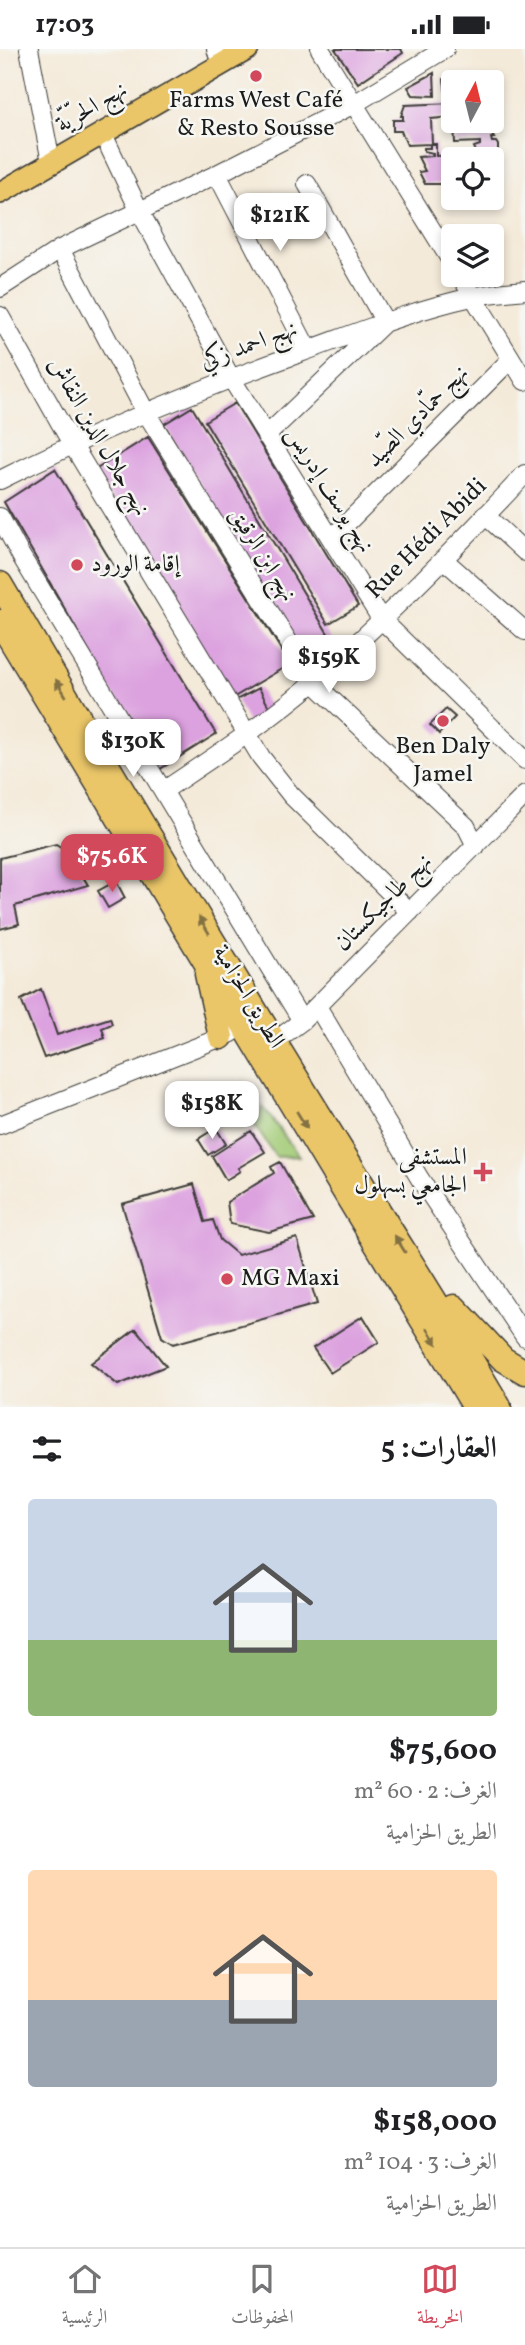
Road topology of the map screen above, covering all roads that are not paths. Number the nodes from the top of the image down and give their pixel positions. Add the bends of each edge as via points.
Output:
1 (29, 49) edge
2 (248, 49) edge
3 (320, 49) edge
4 (445, 49) edge
5 (219, 56) edge
6 (354, 104) junction
7 (103, 132) junction
8 (51, 162) junction
9 (217, 174) junction
10 (307, 184) dead end
11 (0, 193) edge
12 (139, 210) junction
13 (441, 245) edge
14 (60, 249) junction
15 (468, 287) edge
16 (0, 288) edge
17 (525, 290) edge
18 (474, 296) junction
19 (0, 316) edge
20 (385, 322) junction
21 (308, 350) junction
22 (511, 359) junction
23 (231, 378) junction
24 (525, 381) edge
25 (145, 411) junction
26 (266, 436) junction
27 (72, 444) junction
28 (523, 479) edge
29 (0, 480) edge
30 (485, 515) junction
31 (0, 517) edge
32 (331, 539) junction
33 (525, 552) edge
34 (443, 559) junction
35 (0, 584) edge
36 (380, 619) junction
37 (0, 622) edge
38 (525, 631) edge
39 (9, 655) edge
40 (314, 683) junction
41 (246, 735) junction
42 (525, 760) edge
43 (163, 791) junction
44 (525, 796) edge
45 (481, 841) junction
46 (410, 912) junction
47 (202, 957) junction
48 (317, 1006) junction
49 (302, 1021) junction
50 (246, 1028) junction
51 (221, 1037) junction
52 (275, 1041) junction
53 (0, 1125) edge
54 (416, 1270) junction
55 (525, 1337) edge
56 (525, 1372) edge
57 (475, 1407) edge
58 (499, 1407) edge

1 - 8 street
2 - 5 main road, نهج الحرّيّة
3 - 6 street
4 - 6 street
5 - 7 main road, نهج الحرّيّة
6 - 9 street
6 - 13 street
7 - 8 main road, نهج الحرّيّة
7 - 12 street, نهج يوسف إدريس
8 - 11 main road, نهج الحرّيّة
9 - 12 street
9 - 21 street
10 - 20 street
12 - 14 street
12 - 23 street, نهج يوسف إدريس
14 - 16 street
14 - 25 street, نهج ابن الرقيق
15 - 18 street
17 - 18 street, نهج احمد زكي
18 - 20 street, نهج احمد زكي
18 - 22 street
19 - 27 street, نهج جلال الدين النقاش
20 - 21 street, نهج احمد زكي
20 - 26 street
21 - 23 street, نهج احمد زكي
22 - 24 street
22 - 32 street, نهج حمّادي الصّيد
23 - 25 street, نهج احمد زكي
23 - 26 street, نهج يوسف إدريس
25 - 27 street, نهج احمد زكي
25 - 40 street, نهج ابن الرقيق
26 - 32 street, نهج يوسف إدريس
27 - 29 street, نهج احمد زكي
27 - 41 street, نهج جلال الدين النقاش
28 - 30 street, Rue Hédi Abidi
30 - 33 street
30 - 34 street, Rue Hédi Abidi
31 - 43 street
32 - 36 street, نهج يوسف إدريس
34 - 36 street, Rue Hédi Abidi
34 - 38 street
52 -> 35 highway, الطريق الحزامية
36 - 40 street, Rue Hédi Abidi
36 - 42 street, نهج يوسف إدريس
37 - 39 highway, الطريق الحزامية
39 - 47 highway, الطريق الحزامية
40 - 41 street, Rue Hédi Abidi
40 - 45 street, نهج ابن الرقيق
41 - 43 street, Rue Hédi Abidi
41 - 46 street, نهج جلال الدين النقاش via 290,795
43 - 49 street
44 - 45 street, نهج طاجيكستان
45 - 46 street, نهج طاجيكستان
46 - 48 street, نهج طاجيكستان
47 - 50 highway, الطريق الحزامية
47 - 51 highway
48 - 49 street, نهج طاجيكستان
48 - 55 street via 420,1179
49 - 52 street, نهج طاجيكستان
50 - 51 street
50 -> 57 highway, الطريق الحزامية
51 - 53 street
54 -> 52 highway, الطريق الحزامية
54 - 56 highway via 503,1359
54 - 58 highway, الطريق الحزامية

